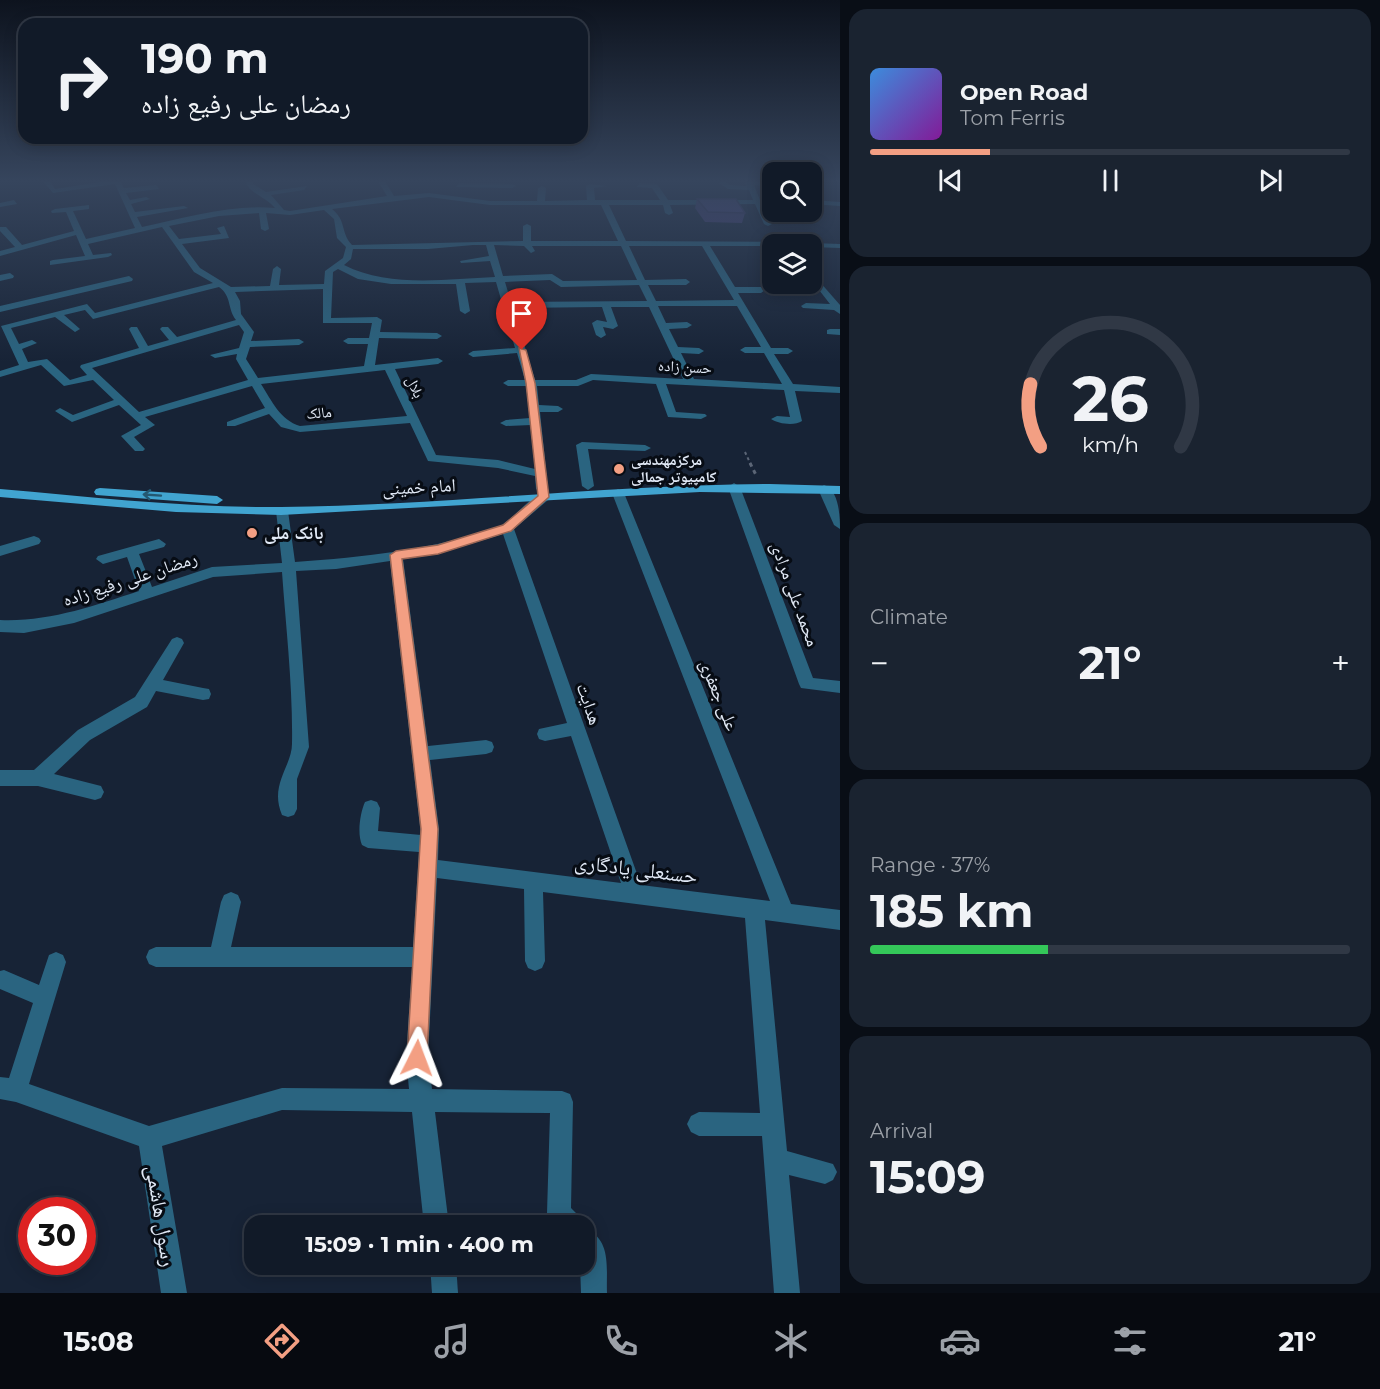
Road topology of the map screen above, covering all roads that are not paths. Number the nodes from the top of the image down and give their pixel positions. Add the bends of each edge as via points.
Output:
1 (14, 241) edge
2 (38, 241) edge
3 (87, 241) edge
4 (182, 241) edge
5 (344, 241) edge
6 (84, 242) joint
7 (177, 242) joint
8 (489, 243) junction
9 (527, 244) junction
10 (624, 244) junction
11 (705, 244) junction
12 (762, 244) edge
13 (822, 245) edge
14 (840, 246) edge
15 (350, 247) junction
16 (20, 248) junction
17 (532, 253) dead end
18 (0, 254) edge
19 (108, 255) dead end
20 (90, 258) junction
21 (493, 258) junction
22 (464, 261) dead end
23 (53, 263) dead end
24 (338, 265) junction
25 (277, 269) dead end
26 (10, 276) dead end
27 (0, 278) edge
28 (129, 279) dead end
29 (499, 279) junction
30 (460, 280) junction
31 (642, 282) junction
32 (686, 282) dead end
33 (328, 286) junction
34 (225, 287) junction
35 (274, 288) junction
36 (822, 289) edge
37 (732, 290) junction
38 (761, 290) dead end
39 (140, 291) dead end
40 (827, 296) junction
41 (840, 296) edge
42 (148, 302) junction
43 (652, 303) junction
44 (740, 303) junction
45 (606, 304) junction
46 (508, 305) junction
47 (806, 306) dead end
48 (838, 309) edge
49 (0, 311) edge
50 (465, 311) dead end
51 (57, 314) junction
52 (240, 322) junction
53 (687, 325) dead end
54 (6, 326) junction
55 (663, 326) junction
56 (75, 329) dead end
57 (134, 329) dead end
58 (165, 329) dead end
59 (601, 335) dead end
60 (437, 336) dead end
61 (374, 338) junction
62 (175, 341) junction
63 (348, 341) dead end
64 (299, 342) dead end
65 (32, 343) dead end
66 (244, 347) junction
67 (16, 348) junction
68 (144, 350) junction
69 (522, 350) junction
70 (675, 350) junction
71 (745, 350) dead end
72 (767, 350) junction
73 (699, 351) dead end
74 (789, 351) dead end
75 (473, 354) dead end
76 (215, 355) dead end
77 (438, 362) dead end
78 (25, 366) junction
79 (389, 367) junction
80 (369, 370) junction
81 (0, 374) edge
82 (94, 376) junction
83 (660, 381) junction
84 (253, 382) junction
85 (690, 382) junction
86 (508, 383) dead end
87 (531, 383) junction
88 (789, 387) junction
89 (840, 390) edge
90 (121, 401) junction
91 (534, 408) junction
92 (271, 409) junction
93 (558, 409) dead end
94 (60, 411) dead end
95 (137, 416) junction
96 (701, 416) dead end
97 (414, 419) junction
98 (777, 419) dead end
99 (536, 422) junction
100 (506, 423) dead end
101 (231, 424) dead end
102 (645, 448) dead end
103 (139, 449) dead end
104 (541, 474) junction
105 (840, 482) edge
106 (0, 483) edge
107 (588, 486) junction
108 (734, 487) junction
109 (824, 489) junction
110 (840, 490) edge
111 (0, 493) edge
112 (543, 493) junction
113 (618, 493) junction
114 (282, 511) junction
115 (840, 525) edge
116 (507, 528) junction
117 (34, 541) dead end
118 (159, 544) dead end
119 (0, 551) edge
120 (131, 551) junction
121 (396, 555) junction
122 (103, 559) dead end
123 (289, 568) junction
124 (147, 593) junction
125 (0, 626) edge
126 (177, 643) dead end
127 (152, 684) junction
128 (840, 687) edge
129 (203, 694) dead end
130 (577, 728) junction
131 (545, 734) dead end
132 (486, 747) dead end
133 (420, 754) junction
134 (0, 778) edge
135 (38, 778) junction
136 (95, 792) dead end
137 (371, 808) dead end
138 (288, 809) dead end
139 (428, 844) junction
140 (427, 868) junction
141 (533, 881) junction
142 (634, 893) junction
143 (231, 902) dead end
144 (754, 908) junction
145 (784, 912) junction
146 (840, 920) edge
147 (156, 957) dead end
148 (219, 957) junction
149 (422, 957) junction
150 (535, 961) dead end
151 (56, 962) dead end
152 (4, 980) dead end
153 (45, 998) junction
154 (8, 1090) edge
155 (422, 1101) junction
156 (699, 1124) dead end
157 (773, 1125) junction
158 (149, 1138) junction
159 (776, 1160) junction
160 (825, 1172) dead end
161 (436, 1215) edge
162 (561, 1215) edge
163 (443, 1275) edge
164 (593, 1275) edge
165 (174, 1293) edge
166 (445, 1293) edge
167 (594, 1293) edge
168 (787, 1293) edge

1 - 16 street
2 - 16 street
3 - 6 street
4 - 7 street
5 - 15 street
6 - 20 street
7 - 34 street via 197,270
8 - 9 street
8 - 15 street
8 - 21 street
9 - 10 street
9 - 17 street
10 - 11 street
10 - 31 street
11 - 12 street
11 - 37 street
13 - 14 street
15 - 24 street via 347,259
16 - 18 street
19 - 20 street
20 - 23 street
21 - 22 street
21 - 29 street
24 - 30 street via 362,277 391,281
24 - 33 street via 329,271
25 - 35 street
26 - 27 street
28 - 49 street
29 - 30 street
29 - 31 street via 552,277 561,284
29 - 46 street
30 - 50 street
31 - 32 street
31 - 43 street
33 - 35 street
33 - 61 street via 326,321 376,320
34 - 35 street
34 - 42 street
34 - 52 street, مالک
36 - 40 street
37 - 38 street
37 - 44 street
39 - 42 street
40 - 41 street
40 - 48 street
42 - 51 street via 93,316 87,307
43 - 44 street
43 - 45 street
43 - 55 street
44 - 72 street
45 - 46 street
45 - 59 street via 613,326 597,323
46 - 69 street
47 - 48 street
49 - 54 street
51 - 54 street
51 - 56 street
52 - 62 street
52 - 66 street, مالک via 249,332
53 - 55 street
54 - 67 street
55 - 70 street
57 - 68 street
58 - 62 street
60 - 61 street
61 - 63 street
61 - 80 street
62 - 68 street
64 - 66 street
65 - 67 street
66 - 76 street
66 - 84 street, مالک via 241,359
67 - 78 street
68 - 82 street via 85,367
69 - 75 street
69 - 87 street
70 - 73 street
70 - 85 street
71 - 72 street
72 - 74 street
72 - 88 street
77 - 79 street
78 - 81 street
78 - 82 street via 43,361 68,384
79 - 80 street
79 - 97 street, بلال
80 - 84 street
82 - 90 street
83 - 85 street, حسن زاده
83 - 87 street, حسن زاده via 591,377 578,383
83 - 96 street via 672,415
84 - 92 street, مالک
84 - 95 street
85 - 88 street, حسن زاده
86 - 87 street, حسن زاده
87 - 91 street
88 - 89 street, حسن زاده
88 - 98 street via 796,421
90 - 94 street via 72,419
90 - 95 street
91 - 93 street
91 - 99 street
92 - 97 street, مالک via 285,425 300,429
92 - 101 street
95 - 103 street via 149,425 127,436
97 - 104 street via 432,458 498,464
99 - 100 street
99 - 104 street
102 - 107 street via 582,445
104 - 112 street
105 - 107 main road, امام خمینی via 758,480
112 -> 106 main road, امام خمینی via 289,502 197,499
107 - 112 main road, امام خمینی
108 - 109 main road, امام خمینی
108 - 113 main road, امام خمینی
108 - 128 street, محمد علی مرادی via 807,684
109 - 110 main road, امام خمینی
109 - 115 street
111 - 114 main road, امام خمینی via 194,510
112 - 113 main road, امام خمینی
112 - 114 main road, امام خمینی via 446,504
112 - 116 street, رمضان علی رفیع زاده
113 - 145 street, علی جعفری
114 - 123 street
116 - 121 street, رمضان علی رفیع زاده via 438,549
116 - 130 street, هدایت
117 - 119 street
118 - 120 street
120 - 122 street
120 - 124 street
121 - 123 street, رمضان علی رفیع زاده
121 - 133 street
123 - 124 street, رمضان علی رفیع زاده via 212,572
123 - 138 street via 301,747 288,779
124 - 125 street, رمضان علی رفیع زاده via 74,618 24,627
126 - 127 street
127 - 129 street
127 - 135 street via 141,702 84,735
130 - 131 street
130 - 142 street, هدایت
132 - 133 street
133 - 139 street
134 - 135 street
135 - 136 street
137 - 139 street via 368,839
139 - 140 street
140 - 141 street, حسنعلی یادگاری
140 - 149 street
141 - 142 street, حسنعلی یادگاری
141 - 150 street
142 - 144 street, حسنعلی یادگاری
143 - 148 street
144 - 145 street, حسنعلی یادگاری
144 - 157 street
145 - 146 street, حسنعلی یادگاری
147 - 148 street
148 - 149 street
149 - 155 street via 417,1058
151 - 153 street
152 - 153 street
153 - 154 street
154 - 158 street
155 - 158 street via 282,1099
155 - 161 street
155 - 162 street via 562,1102
156 - 157 street
157 - 159 street
158 - 165 street, رسول هاشمی
159 - 160 street
159 - 168 street
163 - 166 street
164 - 167 street

